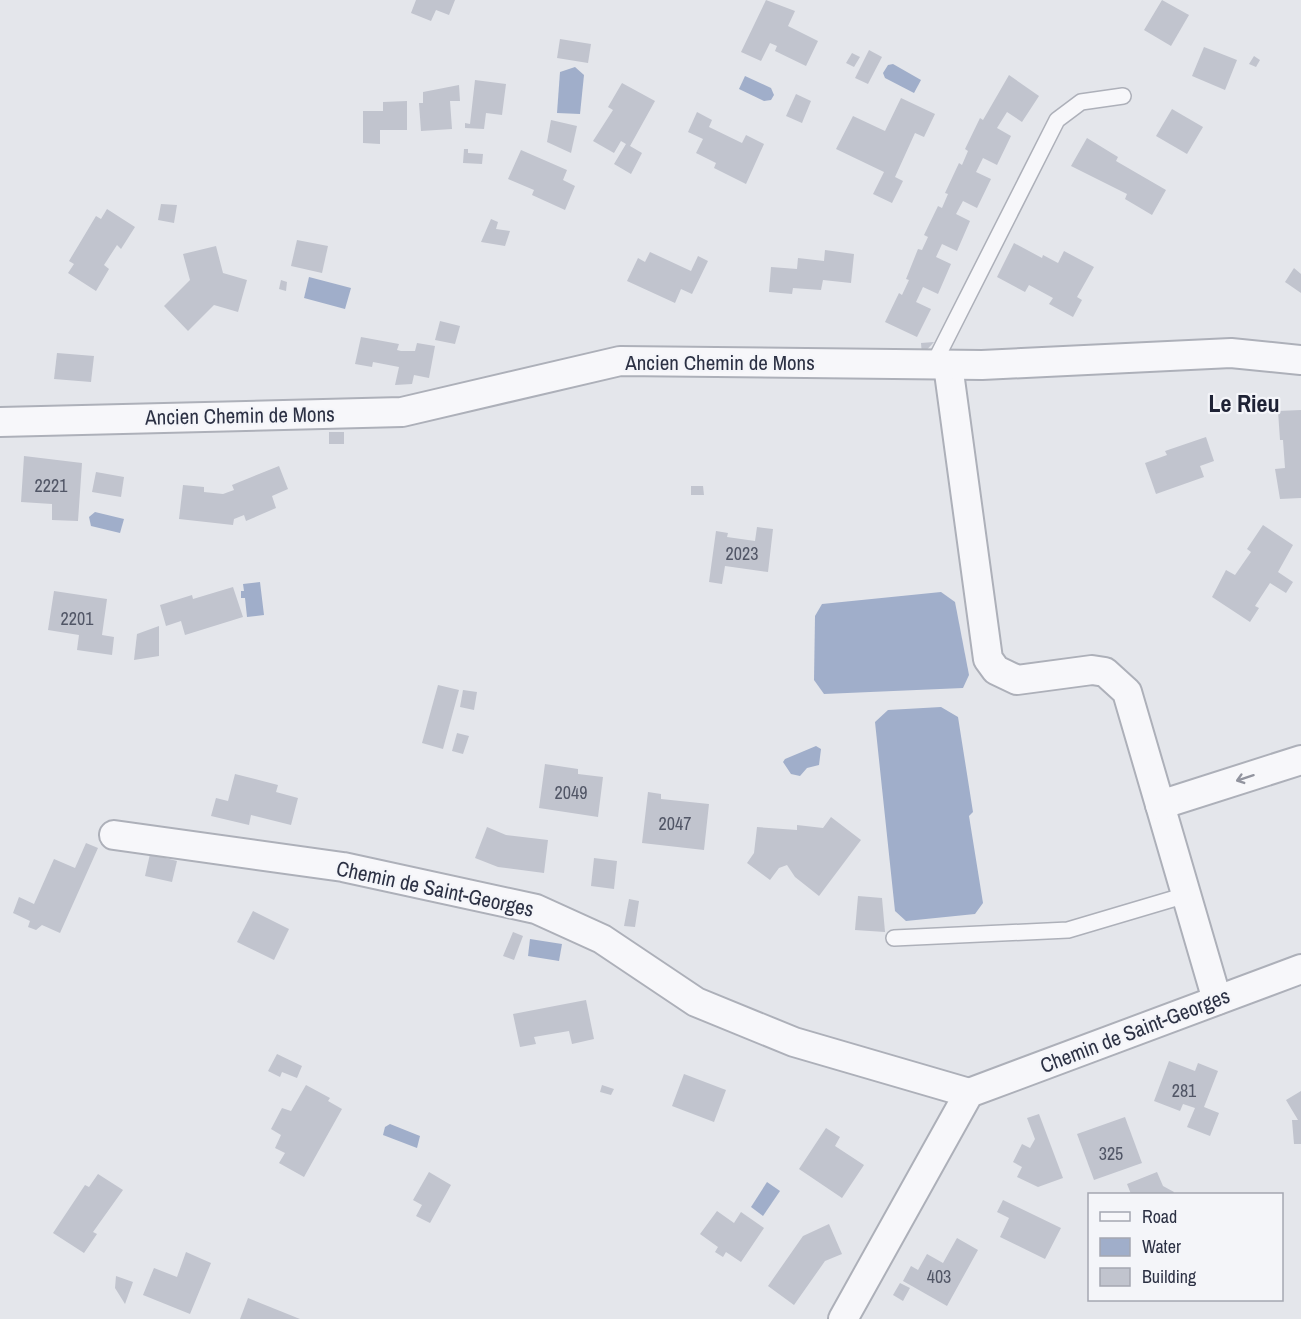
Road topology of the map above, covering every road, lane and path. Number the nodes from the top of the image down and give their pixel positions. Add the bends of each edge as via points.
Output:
1 (1123, 96) dead end
2 (1301, 360) edge
3 (940, 365) junction
4 (0, 422) edge
5 (1301, 760) edge
6 (1160, 805) junction
7 (114, 835) dead end
8 (1186, 895) junction
9 (894, 938) dead end
10 (1301, 969) edge
11 (1217, 1000) junction
12 (969, 1093) junction
13 (843, 1319) edge

1 - 3 lane via 1081,102 1057,120
2 - 3 street, Ancien Chemin de Mons via 1231,353
3 - 4 street, Ancien Chemin de Mons via 620,361 402,412
3 - 6 street via 988,659 996,670 1017,680 1092,670 1105,672 1127,692
5 -> 6 street
6 - 8 street
7 - 12 street, Chemin de Saint-Georges via 343,867 536,909 602,939 696,1002 794,1042
8 - 9 lane via 1068,930
8 - 11 street
10 - 11 street, Chemin de Saint-Georges
11 - 12 street, Chemin de Saint-Georges
12 - 13 street

